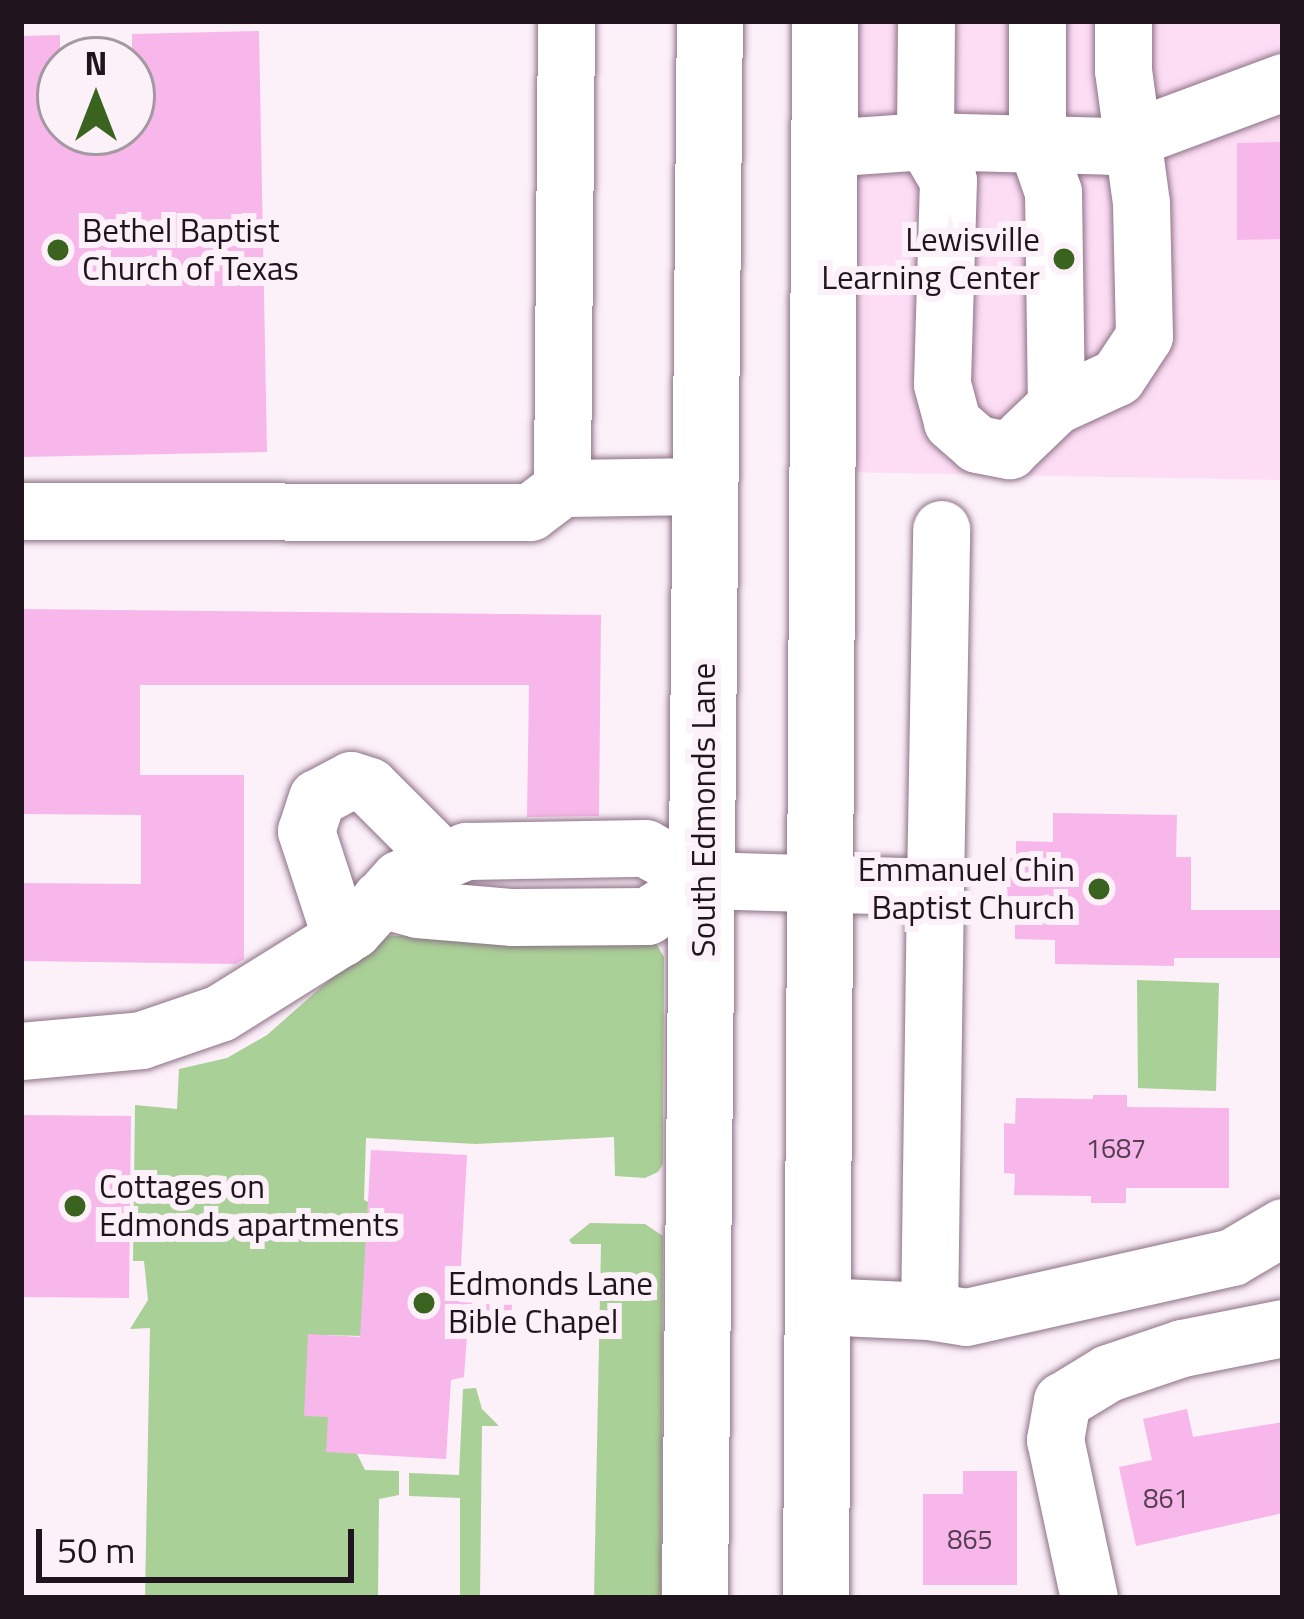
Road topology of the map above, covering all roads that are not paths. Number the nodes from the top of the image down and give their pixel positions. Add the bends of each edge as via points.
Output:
1 (566, 21) edge
2 (710, 21) edge
3 (825, 21) edge
4 (926, 21) edge
5 (1037, 21) edge
6 (1123, 21) edge
7 (1283, 82) edge
8 (1133, 138) junction
9 (925, 141) junction
10 (1037, 146) junction
11 (825, 148) junction
12 (1056, 405) junction
13 (706, 486) junction
14 (562, 488) junction
15 (21, 512) edge
16 (940, 529) dead end
17 (443, 860) junction
18 (704, 880) junction
19 (820, 883) junction
20 (935, 887) junction
21 (361, 918) junction
22 (21, 1051) edge
23 (1283, 1227) edge
24 (818, 1306) junction
25 (929, 1311) junction
26 (1283, 1328) edge
27 (695, 1598) edge
28 (816, 1598) edge
29 (1089, 1598) edge

1 - 14 lane
2 - 13 main road, South Edmonds Lane
3 - 11 main road
4 - 9 lane
5 - 10 lane
6 - 8 lane
7 - 8 lane
8 - 10 lane via 1112,146
8 - 12 lane via 1144,336 1118,376
9 - 10 lane
9 - 11 lane
9 - 12 lane via 948,180 942,384 952,422 977,444 1009,450
10 - 12 lane via 1053,192
11 - 19 main road
13 - 14 lane
13 - 18 main road, South Edmonds Lane
14 - 15 lane via 530,512
16 - 20 lane
17 - 18 lane via 466,850 645,848
17 - 21 lane via 399,879
17 - 21 lane via 369,786 351,780 316,798 306,831
18 - 19 lane
18 - 21 lane via 646,916 417,909
18 - 27 main road, South Edmonds Lane
19 - 20 lane
19 - 24 main road
20 - 25 lane
21 - 22 lane via 220,1013 141,1040
23 - 25 lane via 1232,1257 966,1317
24 - 25 lane
24 - 28 main road
26 - 29 lane via 1182,1348 1108,1373 1062,1401 1055,1440

